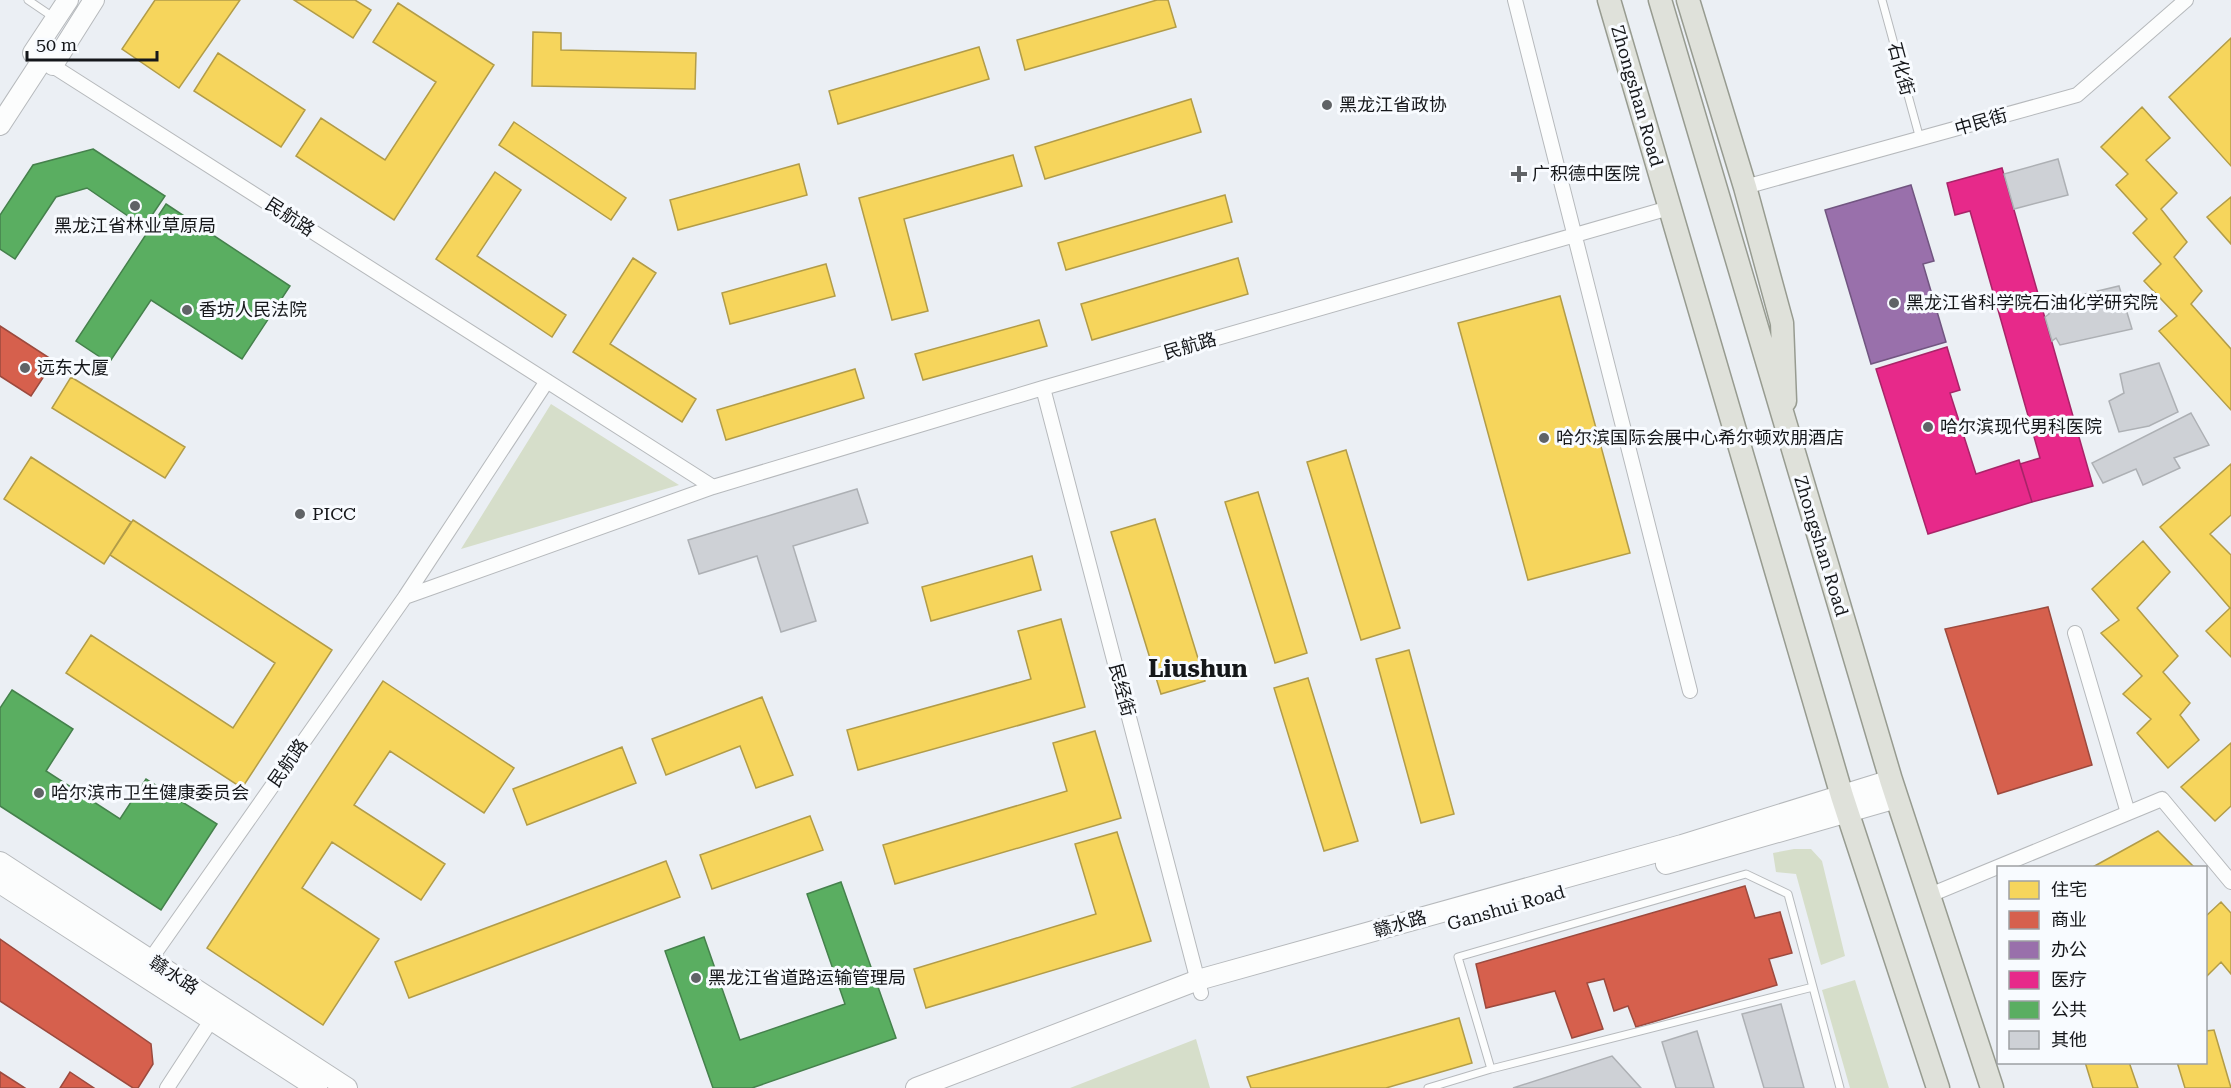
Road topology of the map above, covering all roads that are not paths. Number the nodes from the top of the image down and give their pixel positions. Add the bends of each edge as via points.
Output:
1 (28, 0) edge
2 (68, 0) edge
3 (94, 0) edge
4 (1515, 0) edge
5 (1609, 0) edge
6 (1659, 0) edge
7 (1688, 0) edge
8 (1882, 0) edge
9 (2186, 0) edge
10 (56, 19) junction
11 (43, 59) junction
12 (0, 125) edge
13 (1920, 139) junction
14 (1745, 187) junction
15 (1669, 208) junction
16 (1574, 236) junction
17 (547, 381) junction
18 (1042, 388) junction
19 (1786, 429) junction
20 (713, 487) junction
21 (405, 597) junction
22 (2075, 633) dead end
23 (1690, 691) dead end
24 (1894, 789) junction
25 (1845, 805) junction
26 (2128, 813) junction
27 (0, 862) edge
28 (2000, 866) edge
29 (1997, 867) edge
30 (2231, 882) edge
31 (0, 883) edge
32 (1930, 895) junction
33 (150, 960) junction
34 (1200, 987) junction
35 (1813, 987) junction
36 (212, 1019) junction
37 (1491, 1069) junction
38 (167, 1088) edge
39 (316, 1088) edge
40 (347, 1088) edge
41 (916, 1088) edge
42 (949, 1088) edge
43 (1430, 1088) edge
44 (1840, 1088) edge
45 (1938, 1088) edge
46 (1992, 1088) edge

1 - 10 lane
2 - 10 main road
3 - 11 main road
4 - 16 street
5 - 15 main road, Zhongshan Road
6 - 19 main road, Zhongshan Road
7 - 14 main road
8 - 13 lane, 石化街
9 - 13 street, 中民街 via 2077,95
10 - 11 main road
11 - 12 main road
11 - 17 street, 民航路
13 - 14 street, 中民街
14 - 19 main road via 1782,323
15 - 16 street, 民航路
15 - 25 main road, Zhongshan Road
16 - 18 street, 民航路
16 - 23 street
17 - 20 street, 民航路
17 - 21 street, 民航路
18 - 20 street, 民航路
18 - 34 street, 民经街
19 - 24 main road, Zhongshan Road
20 - 21 street, 民航路
21 - 33 street, 民航路
22 - 26 street
24 - 25 main road
24 - 32 main road, Zhongshan Road
25 - 34 main road, 赣水路 via 1683,845
25 - 45 main road, Zhongshan Road
26 - 28 street
26 - 30 street via 2162,800
27 - 33 main road, 赣水路
29 - 32 street
31 - 36 main road
32 - 46 main road, Zhongshan Road
33 - 40 main road, 赣水路
34 - 41 main road, 赣水路
34 - 42 main road
35 - 37 lane
35 - 37 lane via 1788,894 1746,874 1458,957
35 - 44 lane
36 - 38 street
36 - 39 main road
37 - 43 lane

